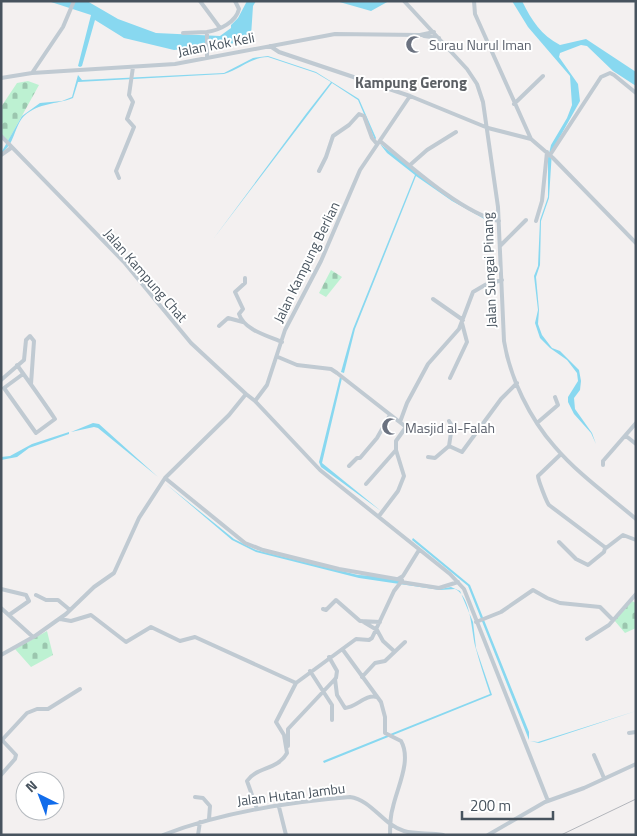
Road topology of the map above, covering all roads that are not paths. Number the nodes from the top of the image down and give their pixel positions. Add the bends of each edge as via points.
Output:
1 (74, 1) edge
2 (200, 1) edge
3 (235, 1) edge
4 (404, 1) edge
5 (474, 1) edge
6 (429, 27) junction
7 (220, 28) junction
8 (434, 32) junction
9 (182, 33) dead end
10 (207, 34) junction
11 (419, 35) junction
12 (439, 38) junction
13 (270, 46) junction
14 (207, 56) junction
15 (133, 67) junction
16 (32, 73) junction
17 (543, 76) dead end
18 (1, 78) edge
19 (636, 94) edge
20 (410, 96) junction
21 (514, 104) junction
22 (488, 128) junction
23 (456, 132) dead end
24 (1, 136) edge
25 (530, 139) junction
26 (378, 142) junction
27 (11, 147) junction
28 (549, 154) junction
29 (1, 155) edge
30 (410, 165) junction
31 (319, 171) dead end
32 (119, 178) dead end
33 (526, 220) dead end
34 (499, 221) junction
35 (536, 221) dead end
36 (636, 243) edge
37 (501, 245) junction
38 (245, 278) dead end
39 (502, 280) junction
40 (433, 299) dead end
41 (242, 322) junction
42 (462, 322) junction
43 (219, 326) dead end
44 (282, 342) junction
45 (278, 357) junction
46 (17, 365) junction
47 (23, 374) junction
48 (450, 378) dead end
49 (1, 380) edge
50 (31, 384) junction
51 (517, 384) junction
52 (246, 394) junction
53 (555, 397) dead end
54 (255, 402) junction
55 (390, 416) junction
56 (398, 421) junction
57 (449, 421) dead end
58 (537, 423) junction
59 (636, 423) edge
60 (385, 425) junction
61 (626, 436) junction
62 (636, 444) edge
63 (449, 446) junction
64 (396, 450) junction
65 (561, 454) junction
66 (428, 457) dead end
67 (603, 465) dead end
68 (349, 466) dead end
69 (165, 478) junction
70 (366, 484) dead end
71 (379, 516) junction
72 (636, 519) edge
73 (636, 540) edge
74 (559, 542) dead end
75 (605, 548) junction
76 (419, 550) junction
77 (401, 581) junction
78 (458, 582) junction
79 (1, 589) edge
80 (636, 594) edge
81 (36, 595) dead end
82 (1, 608) edge
83 (324, 609) dead end
84 (70, 610) junction
85 (9, 615) junction
86 (60, 619) junction
87 (613, 620) junction
88 (362, 621) junction
89 (380, 622) junction
90 (476, 622) junction
91 (376, 630) junction
92 (33, 637) junction
93 (587, 639) dead end
94 (405, 642) dead end
95 (343, 650) junction
96 (394, 651) junction
97 (1, 655) edge
98 (329, 657) junction
99 (310, 671) junction
100 (362, 677) junction
101 (335, 680) junction
102 (296, 683) junction
103 (80, 689) dead end
104 (324, 691) junction
105 (377, 697) junction
106 (332, 720) dead end
107 (636, 732) edge
108 (629, 733) dead end
109 (2, 741) edge
110 (287, 753) junction
111 (594, 755) dead end
112 (636, 764) edge
113 (1, 775) edge
114 (604, 778) junction
115 (195, 797) dead end
116 (548, 801) junction
117 (279, 807) junction
118 (257, 808) junction
119 (210, 819) junction
120 (200, 822) junction
121 (390, 823) junction
122 (163, 835) edge
123 (198, 835) edge
124 (286, 835) edge
125 (390, 835) edge
126 (444, 835) edge
127 (488, 835) edge

1 - 16 street via 57,37
2 - 7 street
3 - 7 street via 236,16
4 - 6 street, Jalan Sungai Pinang
5 - 21 street via 475,14
6 - 8 street, Jalan Sungai Pinang
6 - 11 street
7 - 10 street
8 - 11 street, Jalan Kok Keli
8 - 12 street, Jalan Sungai Pinang
9 - 10 street
10 - 14 street
11 - 12 street
11 - 13 street, Jalan Kok Keli via 335,34
12 - 22 street, Jalan Sungai Pinang via 474,78
13 - 14 street, Jalan Kok Keli
13 - 20 street
14 - 15 street, Jalan Kok Keli
15 - 16 street, Jalan Kok Keli
15 - 32 street via 129,95 132,107 127,119 134,127 116,171
16 - 18 street, Jalan Kok Keli
17 - 21 street
19 - 28 street via 614,75 601,77
20 - 22 street
20 - 26 street, Jalan Kampung Berlian
21 - 25 street
22 - 25 street
22 - 34 street, Jalan Sungai Pinang
23 - 30 street
24 - 27 street, Jalan Kampung Chat
25 - 28 street
26 - 30 street
26 - 31 street via 372,138 365,118 359,114 333,136
26 - 44 street, Jalan Kampung Berlian via 360,170 321,261 289,320
27 - 29 street
27 - 52 street, Jalan Kampung Chat via 124,262 191,343
28 - 35 street
28 - 36 street
30 - 34 street via 454,197
33 - 37 street
34 - 37 street, Jalan Sungai Pinang
37 - 39 street, Jalan Sungai Pinang
38 - 41 street via 245,283 235,292 244,309 239,314
39 - 42 street via 473,292
39 - 51 street, Jalan Sungai Pinang via 506,356
40 - 42 street
41 - 43 street via 228,318
41 - 44 street
42 - 48 street via 467,342
42 - 56 street via 458,332 428,364
44 - 45 street, Jalan Kampung Berlian
45 - 54 street, Jalan Kampung Berlian via 267,385
45 - 55 street via 309,368 331,369
46 - 47 street
46 - 49 street
46 - 50 street via 24,360 26,340 30,336 34,340
47 - 50 street
47 - 50 street via 4,388 36,433 55,419
51 - 58 street, Jalan Sungai Pinang
51 - 63 street via 501,398 462,452
52 - 54 street
52 - 69 street
53 - 58 street via 558,406
54 - 71 street via 320,470
55 - 56 street
55 - 60 street
56 - 60 street
56 - 64 street via 406,426 396,441
57 - 63 street via 452,426
58 - 65 street, Jalan Sungai Pinang
59 - 61 street
60 - 68 street via 360,458
61 - 62 street
61 - 67 street
63 - 66 street via 435,458
64 - 70 street
64 - 71 street via 404,476 398,491
65 - 72 street, Jalan Sungai Pinang
65 - 75 street via 538,476 545,499 553,510
69 - 77 street via 245,543 352,572
69 - 84 street via 139,518 114,573
71 - 76 street
73 - 75 street via 624,535
74 - 75 street via 576,559 588,565
76 - 77 street
76 - 78 street
77 - 78 street via 442,588
77 - 89 street
78 - 90 street via 466,592
79 - 85 street via 26,595 29,601
80 - 87 street
81 - 84 street via 46,600 58,600
82 - 85 street
83 - 88 street via 336,600
84 - 86 street
85 - 92 street
86 - 92 street
86 - 102 street via 71,621 91,615 126,642 151,628 180,641 195,637
87 - 90 street via 600,607 560,603 534,590 501,612
87 - 93 street
88 - 89 street
88 - 91 street
89 - 91 street
90 - 116 street
91 - 95 street via 370,639 356,639
91 - 96 street
92 - 97 street
94 - 96 street
95 - 98 street
95 - 100 street
96 - 100 street via 384,662 370,667
98 - 99 street
98 - 101 street via 337,671
99 - 102 street
99 - 104 street
100 - 105 street
101 - 104 street
101 - 105 street via 336,695 345,708
102 - 110 street via 276,722 284,734
103 - 109 street via 48,709 27,713
104 - 106 street via 334,710
104 - 110 street via 288,729
105 - 121 street via 384,710 383,729 401,741 404,751 402,778
107 - 108 street
109 - 113 street via 16,755
110 - 118 street via 277,764 253,774 247,781
111 - 114 street
112 - 114 street
114 - 116 street
115 - 119 street via 201,797 208,803
116 - 127 street
117 - 118 street, Jalan Hutan Jambu
117 - 121 street, Jalan Hutan Jambu via 356,798 366,802
117 - 124 street
118 - 119 street, Jalan Hutan Jambu
119 - 120 street, Jalan Hutan Jambu
120 - 122 street, Jalan Hutan Jambu
120 - 123 street
121 - 125 street
121 - 126 street, Jalan Hutan Jambu via 404,831

